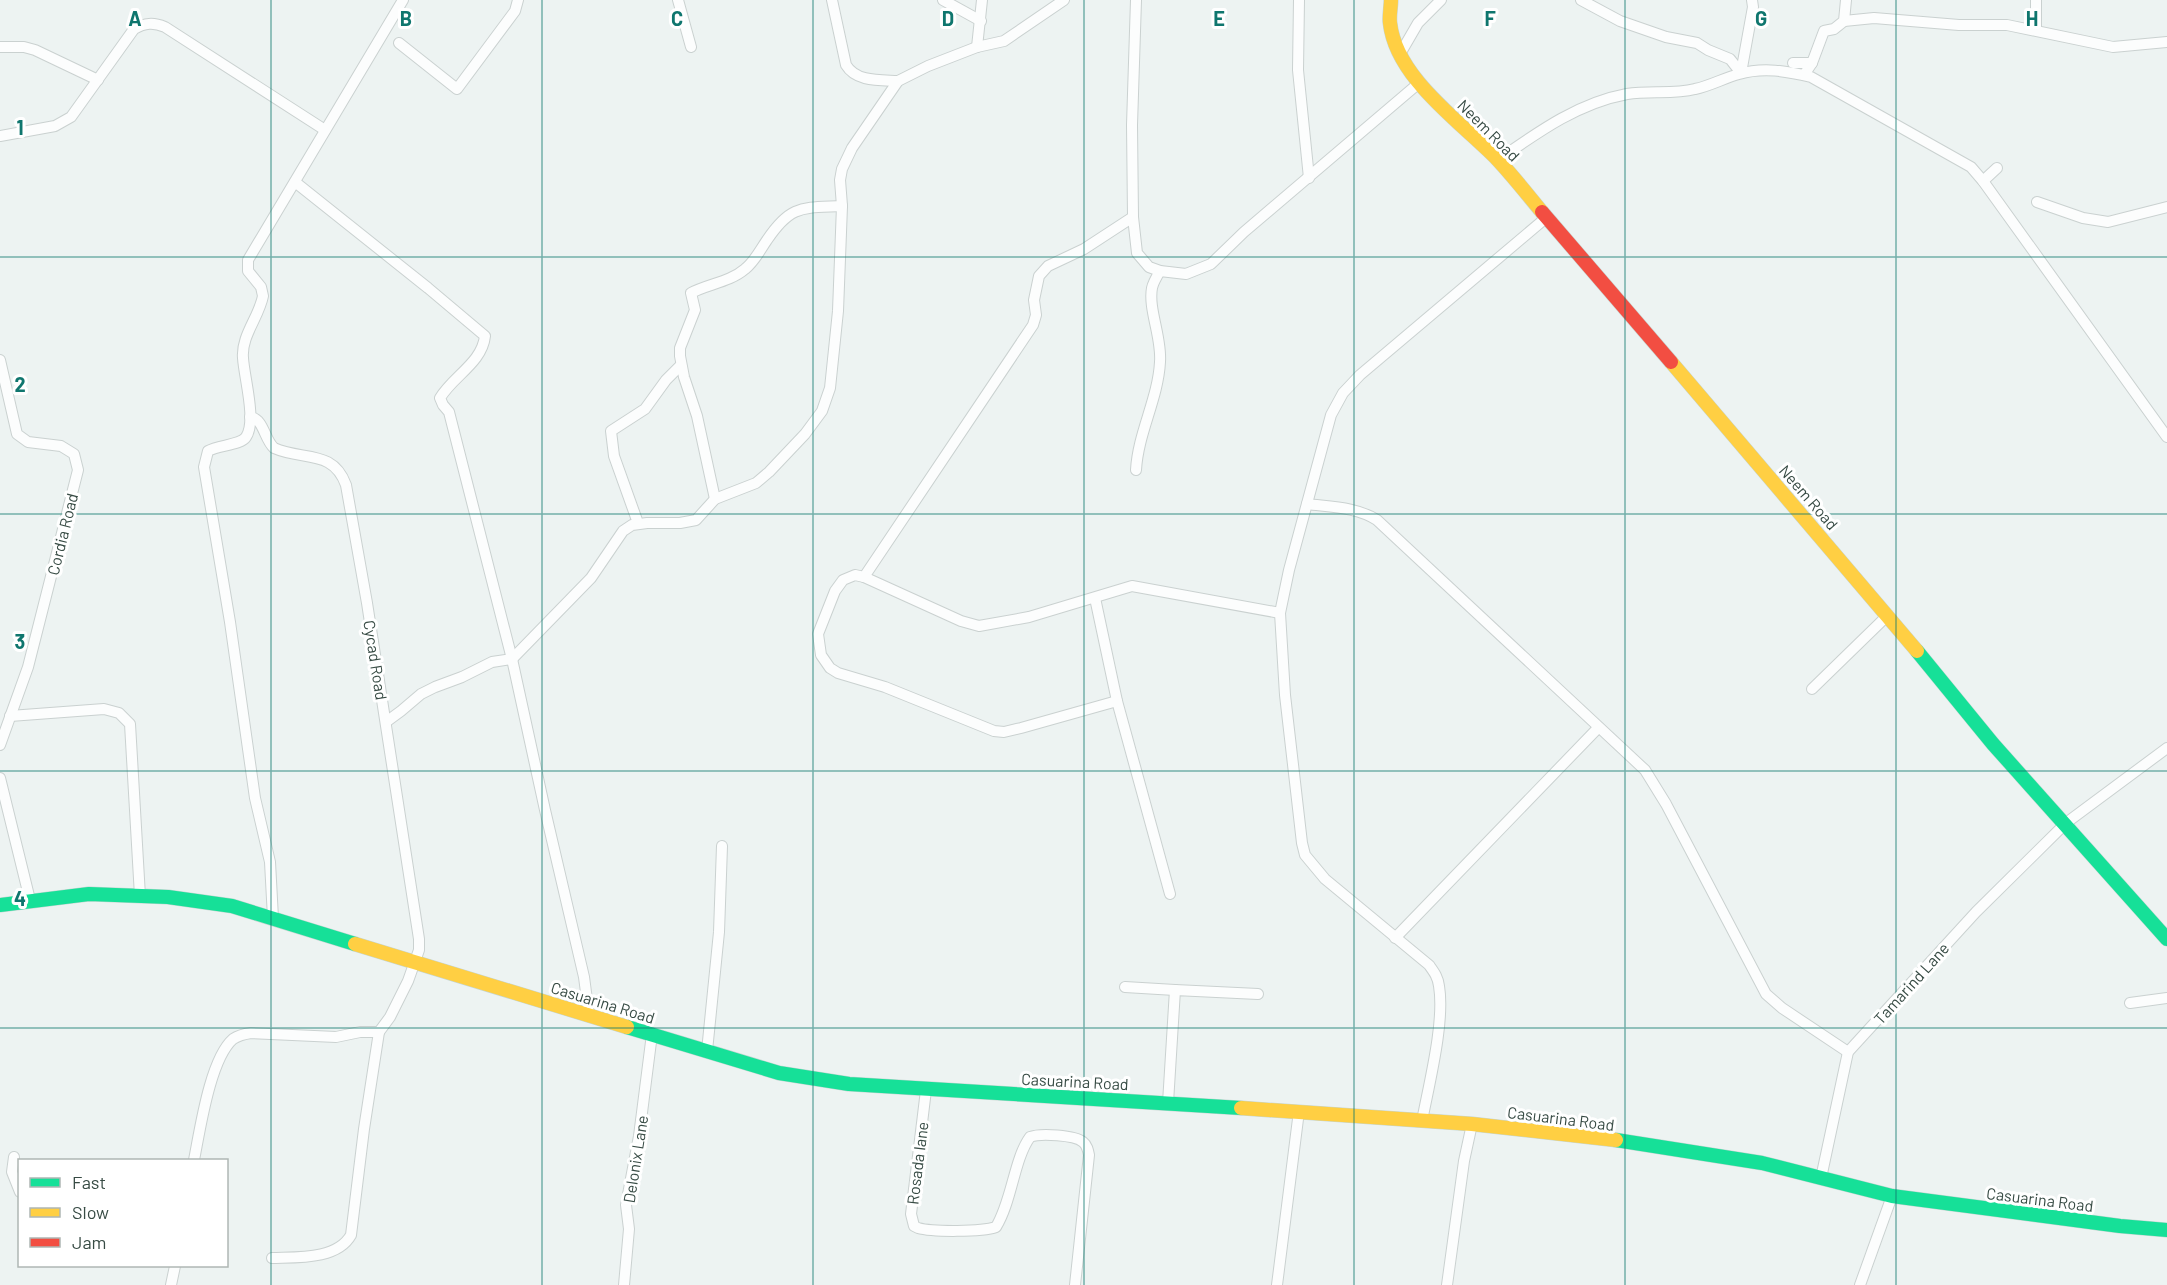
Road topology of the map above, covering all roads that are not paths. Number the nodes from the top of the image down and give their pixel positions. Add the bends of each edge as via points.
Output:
1 (403, 0) edge
2 (518, 0) edge
3 (678, 0) edge
4 (832, 0) edge
5 (943, 0) edge
6 (982, 0) edge
7 (1064, 0) edge
8 (1136, 0) edge
9 (1299, 0) edge
10 (1391, 0) edge
11 (1441, 0) edge
12 (1581, 0) edge
13 (1752, 0) edge
14 (1846, 0) edge
15 (2036, 0) edge
16 (981, 21) junction
17 (1844, 21) junction
18 (2036, 30) junction
19 (2167, 42) edge
20 (399, 43) dead end
21 (0, 47) edge
22 (691, 47) dead end
23 (978, 47) junction
24 (1400, 54) junction
25 (1793, 63) dead end
26 (1812, 63) junction
27 (1741, 74) junction
28 (1804, 75) junction
29 (98, 80) junction
30 (898, 81) junction
31 (1419, 83) junction
32 (325, 130) junction
33 (0, 136) edge
34 (1498, 160) junction
35 (1996, 168) dead end
36 (1309, 178) junction
37 (1983, 181) junction
38 (295, 182) junction
39 (2037, 202) dead end
40 (842, 206) junction
41 (2167, 207) edge
42 (1133, 217) junction
43 (1547, 217) junction
44 (1160, 271) junction
45 (0, 360) edge
46 (681, 365) junction
47 (250, 417) junction
48 (2167, 437) edge
49 (1136, 470) dead end
50 (716, 499) junction
51 (1307, 504) junction
52 (638, 523) junction
53 (864, 577) junction
54 (1095, 598) junction
55 (1280, 612) junction
56 (1888, 615) junction
57 (512, 659) junction
58 (1812, 689) dead end
59 (1117, 701) junction
60 (10, 717) junction
61 (386, 722) junction
62 (1598, 728) junction
63 (0, 745) edge
64 (2167, 748) edge
65 (0, 778) edge
66 (2066, 824) junction
67 (722, 846) dead end
68 (1170, 894) dead end
69 (140, 896) junction
70 (30, 900) junction
71 (0, 905) edge
72 (273, 918) junction
73 (1395, 938) junction
74 (2167, 939) edge
75 (415, 962) junction
76 (1125, 987) dead end
77 (1175, 990) junction
78 (1258, 994) dead end
79 (2167, 999) edge
80 (2130, 1003) dead end
81 (589, 1015) junction
82 (379, 1032) junction
83 (652, 1034) junction
84 (707, 1052) junction
85 (1848, 1052) junction
86 (926, 1090) junction
87 (1168, 1103) junction
88 (1299, 1111) junction
89 (1422, 1121) junction
90 (1472, 1124) junction
91 (14, 1157) dead end
92 (194, 1159) edge
93 (1821, 1178) junction
94 (18, 1187) edge
95 (1892, 1196) junction
96 (2167, 1230) edge
97 (272, 1258) dead end
98 (175, 1267) edge
99 (171, 1285) edge
100 (624, 1285) edge
101 (1075, 1285) edge
102 (1277, 1285) edge
103 (1447, 1285) edge
104 (1860, 1285) edge

1 - 32 street
2 - 20 street via 515,11 457,89
3 - 22 street
4 - 30 street via 850,72
5 - 16 street
6 - 16 street
7 - 23 street via 1008,39
8 - 42 street
9 - 36 street via 1298,70
10 - 24 street, Neem Road via 1390,23
11 - 24 street via 1418,23
12 - 27 street via 1620,21 1697,43 1730,59
13 - 27 street
14 - 17 street
15 - 18 street
16 - 23 street
17 - 18 street via 1874,18
17 - 26 street via 1824,31
18 - 19 street via 2113,47
21 - 29 street via 35,50
23 - 30 street
24 - 31 street, Neem Road
25 - 26 street
26 - 28 street
27 - 28 street via 1767,70
27 - 34 street via 1685,91 1612,97 1565,115
28 - 37 street via 1971,167
29 - 32 street via 134,29 156,24
29 - 33 street via 76,113 63,122
30 - 40 street via 852,148 840,180
31 - 34 street, Neem Road
31 - 36 street
32 - 38 street
34 - 43 street, Neem Road
35 - 37 street
36 - 44 street via 1211,264 1186,274
37 - 48 street
38 - 47 street via 246,266 261,286 263,296 243,349
38 - 57 street via 485,336 482,352 440,398 449,411
39 - 41 street via 2108,222
40 - 46 street via 801,208 789,214 744,270 691,293 695,310 680,348
40 - 50 street via 838,311 830,388 822,411 805,434 756,483
42 - 44 street via 1137,253 1149,267
42 - 53 street via 1084,249 1048,266 1040,276 1033,325
43 - 51 street via 1350,383 1331,415
43 - 56 street, Neem Road
44 - 49 street via 1152,288 1160,365
45 - 60 street, Cordia Road via 17,434 28,442 61,446 74,454 78,470 28,667
46 - 50 street
46 - 52 street via 645,409 611,431 614,456
47 - 61 street, Cycad Road via 260,422 274,448 332,464 342,474
47 - 72 street via 245,439 207,451 204,467 255,798 270,862
50 - 52 street via 696,520
51 - 55 street
51 - 62 street via 1356,511 1377,520
52 - 57 street via 623,531 591,578
53 - 54 street via 980,626
53 - 59 street via 855,575 843,580 818,634 821,655 838,673 885,687 994,731 1021,728
54 - 55 street via 1137,586
54 - 59 street
55 - 73 street via 1285,695 1305,855 1325,879
56 - 58 street
56 - 66 street, Neem Road via 1993,744
57 - 61 street via 492,662 435,687
57 - 81 street via 584,977
59 - 68 street
60 - 63 street, Cordia Road
60 - 69 street via 104,709 119,713 130,724
61 - 75 street, Cycad Road via 417,920 419,950
62 - 73 street
62 - 85 street via 1645,770 1656,787 1766,994
64 - 66 street, Tamarind Lane
65 - 70 street
66 - 74 street, Neem Road
66 - 85 street, Tamarind Lane via 1976,912
67 - 84 street via 719,932
69 - 70 street, Casuarina Road via 100,894
69 - 72 street, Casuarina Road via 232,906
70 - 71 street, Casuarina Road
72 - 75 street, Casuarina Road
73 - 89 street via 1429,965 1439,986 1437,1042
75 - 81 street, Casuarina Road
75 - 82 street, Cycad Road via 397,1005
76 - 77 street
77 - 78 street
77 - 87 street
79 - 80 street
81 - 83 street, Casuarina Road
82 - 92 street via 336,1037 251,1034 234,1039 225,1048 208,1093
82 - 97 street via 351,1235 343,1245 313,1257
83 - 84 street, Casuarina Road
83 - 100 street, Delonix Lane via 626,1205 629,1229
84 - 86 street, Casuarina Road via 805,1078
85 - 93 street
86 - 87 street, Casuarina Road
86 - 101 street, Rosada lane via 911,1214 914,1226 924,1230 996,1227 1030,1137 1043,1135 1084,1143 1089,1155
87 - 88 street, Casuarina Road
88 - 89 street, Casuarina Road
88 - 102 street
89 - 90 street, Casuarina Road
90 - 93 street, Casuarina Road via 1678,1149
90 - 103 street
91 - 94 street via 12,1172
93 - 95 street, Casuarina Road
95 - 96 street, Casuarina Road
95 - 104 street
98 - 99 street

